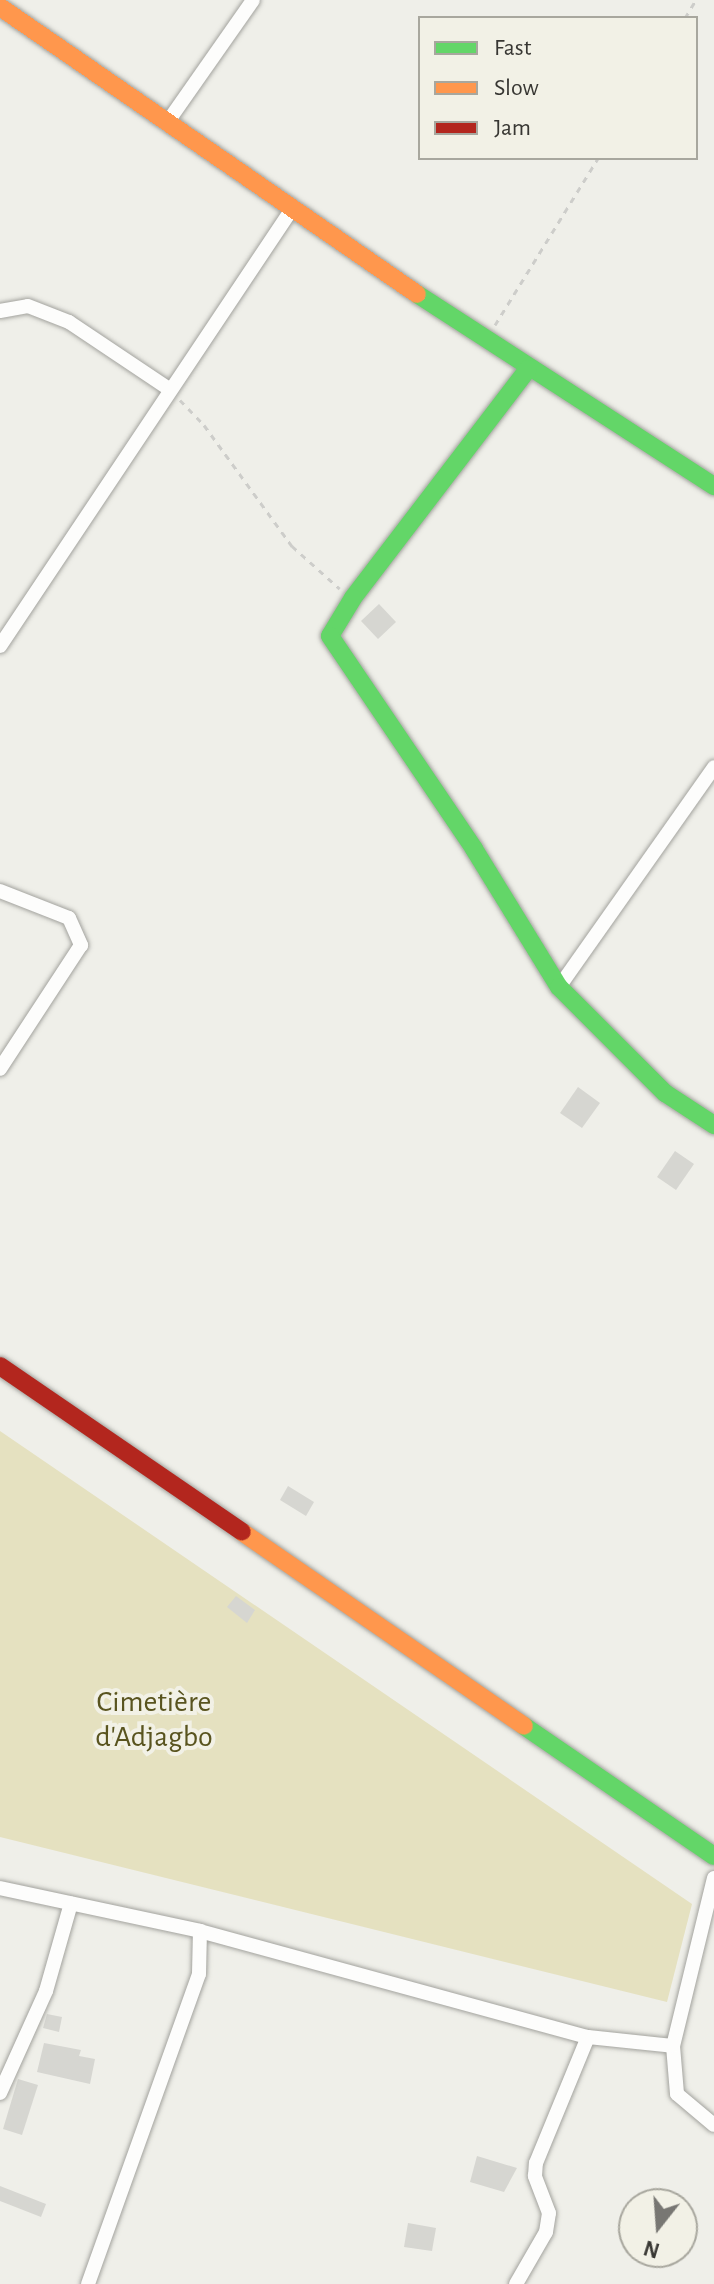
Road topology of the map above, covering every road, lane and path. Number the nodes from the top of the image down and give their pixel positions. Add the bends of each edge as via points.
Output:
1 (253, 0) edge
2 (0, 7) edge
3 (169, 120) junction
4 (597, 160) edge
5 (292, 209) junction
6 (0, 311) edge
7 (485, 341) junction
8 (528, 369) junction
9 (169, 389) junction
10 (714, 486) edge
11 (353, 598) junction
12 (0, 646) edge
13 (714, 767) edge
14 (0, 891) edge
15 (559, 987) junction
16 (0, 1069) edge
17 (714, 1125) edge
18 (0, 1366) edge
19 (714, 1856) edge
20 (714, 1878) edge
21 (0, 1888) edge
22 (71, 1903) junction
23 (200, 1931) junction
24 (588, 2037) junction
25 (673, 2046) junction
26 (0, 2093) edge
27 (714, 2125) edge
28 (88, 2284) edge
29 (516, 2284) edge

1 - 3 street
2 - 3 street
3 - 5 street
4 - 7 path
5 - 7 street
5 - 9 street
6 - 9 street via 28,306 69,322
7 - 8 street
8 - 10 street
8 - 11 street
9 - 11 path via 204,425 292,546
9 - 12 street
11 - 15 street via 330,636 457,822
13 - 15 street
14 - 16 street via 69,918 81,945
15 - 17 street via 665,1093
18 - 19 street
20 - 25 street
21 - 22 street
22 - 23 street
22 - 26 street via 46,1991
23 - 24 street
23 - 28 street via 199,1974
24 - 25 street
24 - 29 street via 536,2163 535,2176 549,2213 546,2232
25 - 27 street via 677,2094

